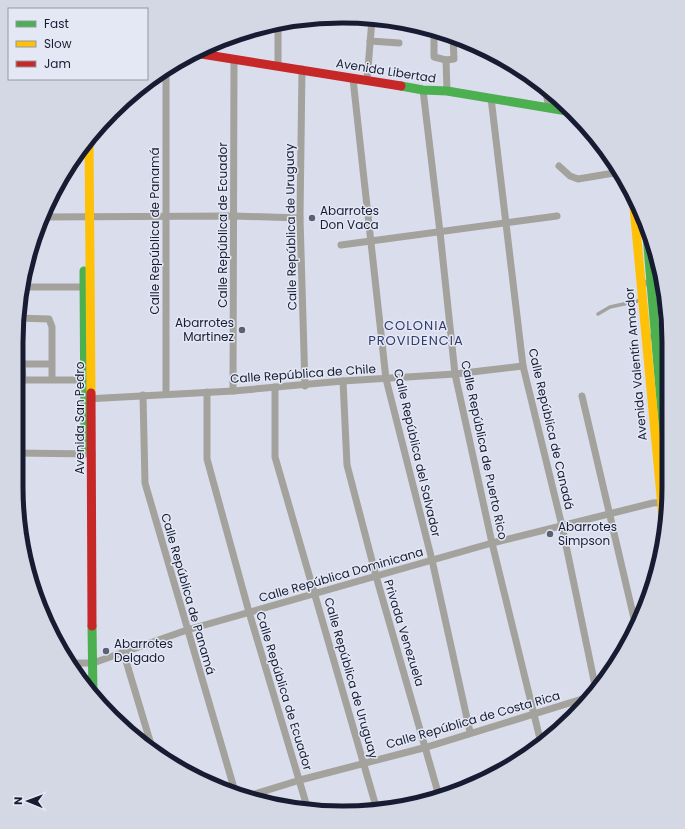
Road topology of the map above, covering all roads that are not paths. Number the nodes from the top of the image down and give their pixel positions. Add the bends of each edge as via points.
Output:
1 (371, 25) edge
2 (278, 30) edge
3 (434, 37) edge
4 (370, 41) junction
5 (399, 43) dead end
6 (453, 43) edge
7 (204, 54) edge
8 (234, 59) junction
9 (446, 60) junction
10 (278, 65) junction
11 (302, 69) junction
12 (166, 76) edge
13 (354, 79) junction
14 (367, 81) junction
15 (423, 90) junction
16 (447, 91) junction
17 (547, 97) edge
18 (492, 98) junction
19 (549, 107) junction
20 (560, 109) edge
21 (89, 148) edge
22 (83, 156) edge
23 (559, 166) dead end
24 (613, 173) edge
25 (86, 216) junction
26 (167, 216) junction
27 (234, 216) junction
28 (557, 216) dead end
29 (48, 217) edge
30 (300, 218) junction
31 (506, 222) junction
32 (642, 231) edge
33 (440, 232) junction
34 (645, 240) edge
35 (372, 241) junction
36 (341, 245) dead end
37 (652, 282) junction
38 (656, 282) edge
39 (641, 283) junction
40 (28, 286) edge
41 (87, 287) junction
42 (643, 299) junction
43 (598, 314) dead end
44 (24, 318) edge
45 (646, 336) junction
46 (657, 336) junction
47 (662, 336) edge
48 (23, 364) edge
49 (51, 364) junction
50 (523, 366) junction
51 (662, 372) edge
52 (455, 374) junction
53 (52, 379) junction
54 (386, 379) junction
55 (23, 380) edge
56 (87, 380) junction
57 (344, 381) junction
58 (305, 386) junction
59 (275, 387) junction
60 (233, 391) junction
61 (207, 392) junction
62 (662, 393) edge
63 (166, 394) junction
64 (651, 394) junction
65 (143, 395) junction
66 (582, 396) dead end
67 (88, 398) junction
68 (662, 451) edge
69 (23, 453) edge
70 (89, 454) junction
71 (661, 504) edge
72 (610, 515) junction
73 (562, 526) junction
74 (492, 543) junction
75 (432, 560) junction
76 (376, 576) junction
77 (315, 593) junction
78 (249, 612) junction
79 (634, 618) edge
80 (187, 630) junction
81 (123, 652) junction
82 (76, 663) edge
83 (91, 663) junction
84 (89, 681) edge
85 (595, 683) edge
86 (92, 685) edge
87 (580, 700) edge
88 (535, 714) junction
89 (470, 732) junction
90 (540, 738) edge
91 (150, 741) edge
92 (426, 747) junction
93 (364, 764) junction
94 (300, 780) junction
95 (234, 787) edge
96 (438, 791) edge
97 (256, 794) edge
98 (306, 804) edge
99 (375, 804) edge

1 - 4 street
2 - 10 street
3 - 9 street via 434,57
4 - 5 street
4 - 14 street
6 - 9 street via 454,59
7 - 8 main road, Avenida Libertad
8 - 10 main road, Avenida Libertad
8 - 27 street, Calle República de Ecuador
9 - 16 street
10 - 11 main road, Avenida Libertad
11 - 13 main road, Avenida Libertad
11 - 30 street, Calle República de Uruguay
12 - 26 street, Calle República de Panamá
13 - 14 main road, Avenida Libertad
13 - 35 street, Calle República del Salvador
14 - 15 main road, Avenida Libertad
15 - 16 main road, Avenida Libertad
15 - 33 street, Calle República de Puerto Rico
16 - 18 main road, Avenida Libertad
17 - 19 street
18 - 19 main road, Avenida Libertad
18 - 31 street, Calle República de Canadá
19 - 20 main road, Avenida Libertad
21 - 25 main road, Avenida San Pedro
22 - 25 main road, Avenida San Pedro
23 - 24 street via 570,176 578,179
25 - 26 street
25 - 29 street
25 - 41 main road, Avenida San Pedro
26 - 27 street
26 - 63 street, Calle República de Panamá
27 - 30 street
27 - 60 street, Calle República de Ecuador
28 - 31 street
30 - 58 street, Calle República de Uruguay
31 - 33 street
31 - 50 street, Calle República de Canadá
32 - 39 main road, Avenida Valentín Amador
33 - 35 street
33 - 52 street, Calle República de Puerto Rico
34 - 37 main road, Avenida Valentín Amador
35 - 36 street
35 - 54 street, Calle República del Salvador
37 - 38 street
37 - 39 street
37 - 46 main road, Avenida Valentín Amador
39 - 42 main road, Avenida Valentín Amador
40 - 41 street
41 - 56 main road, Avenida San Pedro
42 - 43 lane via 610,307
42 - 45 main road, Avenida Valentín Amador
44 - 49 street via 49,319 52,327
45 - 46 street
45 - 64 main road, Avenida Valentín Amador
46 - 47 street
46 - 51 main road, Avenida Valentín Amador
48 - 49 street
49 - 53 street
50 - 52 street, Calle República de Chile
50 - 73 street, Calle República de Canadá
52 - 54 street, Calle República de Chile
52 - 74 street, Calle República de Puerto Rico
53 - 55 street
53 - 56 street
54 - 57 street, Calle República de Chile
54 - 75 street, Calle República del Salvador
56 - 67 main road, Avenida San Pedro
57 - 58 street, Calle República de Chile
57 - 76 street, Privada Venezuela via 347,465
58 - 59 street, Calle República de Chile
59 - 60 street, Calle República de Chile
59 - 77 street, Calle República de Uruguay via 275,457
60 - 61 street, Calle República de Chile
61 - 63 street, Calle República de Chile
61 - 78 street, Calle República de Ecuador via 208,459
62 - 64 street
63 - 65 street, Calle República de Chile
64 - 68 main road, Avenida Valentín Amador
65 - 67 street, Calle República de Chile
65 - 80 street, Calle República de Panamá via 145,483
66 - 72 street
67 - 70 main road, Avenida San Pedro
69 - 70 street
70 - 83 main road, Avenida San Pedro
71 - 72 street, Calle República Dominicana
72 - 73 street, Calle República Dominicana
72 - 79 street
73 - 74 street, Calle República Dominicana
73 - 85 street, Calle República de Canadá
74 - 75 street, Calle República Dominicana
74 - 88 street, Calle República de Puerto Rico
75 - 76 street, Calle República Dominicana
75 - 89 street, Calle República del Salvador
76 - 77 street, Calle República Dominicana
76 - 92 street, Privada Venezuela
77 - 78 street, Calle República Dominicana
77 - 93 street, Calle República de Uruguay
78 - 80 street, Calle República Dominicana
78 - 94 street, Calle República de Ecuador
80 - 81 street, Calle República Dominicana
80 - 95 street, Calle República de Panamá
81 - 83 street, Calle República Dominicana
81 - 91 street
82 - 83 street
83 - 84 main road, Avenida San Pedro
83 - 86 main road, Avenida San Pedro
87 - 88 street, Calle República de Costa Rica
88 - 89 street, Calle República de Costa Rica
88 - 90 street, Calle República de Puerto Rico
89 - 92 street, Calle República de Costa Rica
92 - 93 street, Calle República de Costa Rica
92 - 96 street, Privada Venezuela
93 - 94 street, Calle República de Costa Rica
93 - 99 street, Calle República de Uruguay
94 - 97 street, Calle República de Costa Rica
94 - 98 street, Calle República de Ecuador

